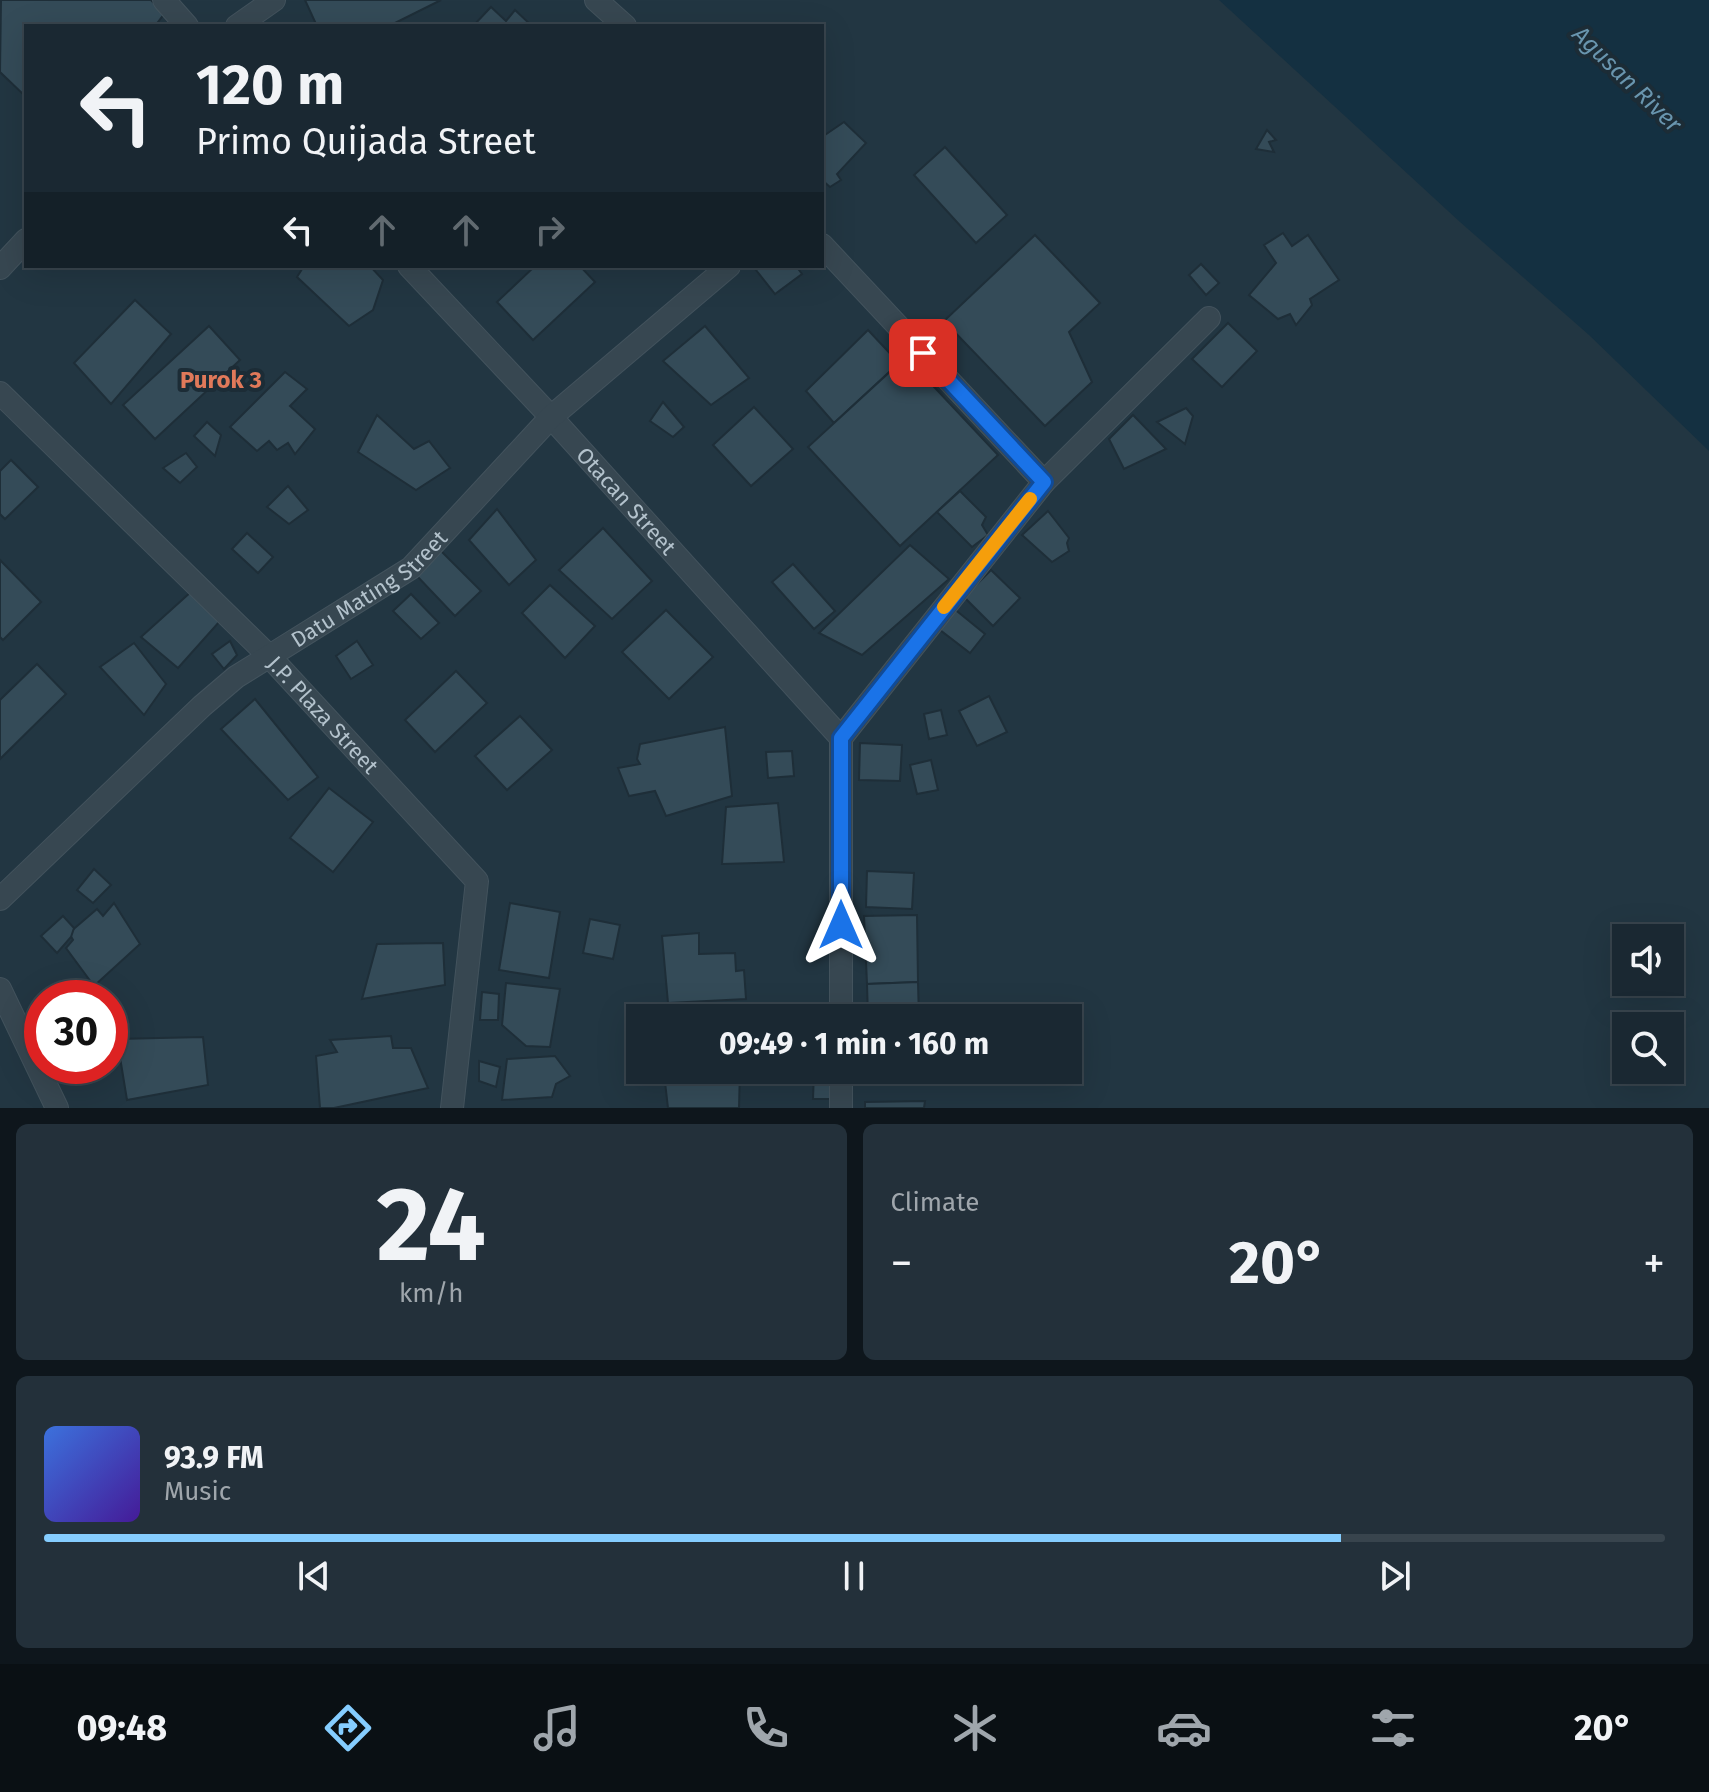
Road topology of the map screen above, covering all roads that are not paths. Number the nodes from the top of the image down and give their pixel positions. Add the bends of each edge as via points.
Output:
1 (164, 0) edge
2 (274, 0) edge
3 (596, 0) edge
4 (185, 24) edge
5 (240, 24) edge
6 (623, 24) edge
7 (24, 242) edge
8 (824, 247) edge
9 (0, 268) edge
10 (411, 268) edge
11 (727, 268) edge
12 (1209, 318) dead end
13 (0, 393) edge
14 (551, 417) junction
15 (1044, 482) junction
16 (269, 656) junction
17 (841, 738) junction
18 (0, 899) edge
19 (0, 989) edge
20 (841, 1004) edge
21 (841, 1084) edge
22 (57, 1108) edge
23 (452, 1108) edge
24 (841, 1108) edge

1 - 4 street
2 - 5 street
3 - 6 street
7 - 9 street
8 - 15 street
10 - 14 street, Otacan Street
11 - 14 street, Datu Mating Street
12 - 15 street
13 - 16 street, J.P. Plaza Street
14 - 16 street, Datu Mating Street via 411,568
14 - 17 street, Otacan Street
15 - 17 street
16 - 18 street, Datu Mating Street via 202,706
16 - 23 street, J.P. Plaza Street via 477,881
17 - 20 street
19 - 22 street
21 - 24 street

